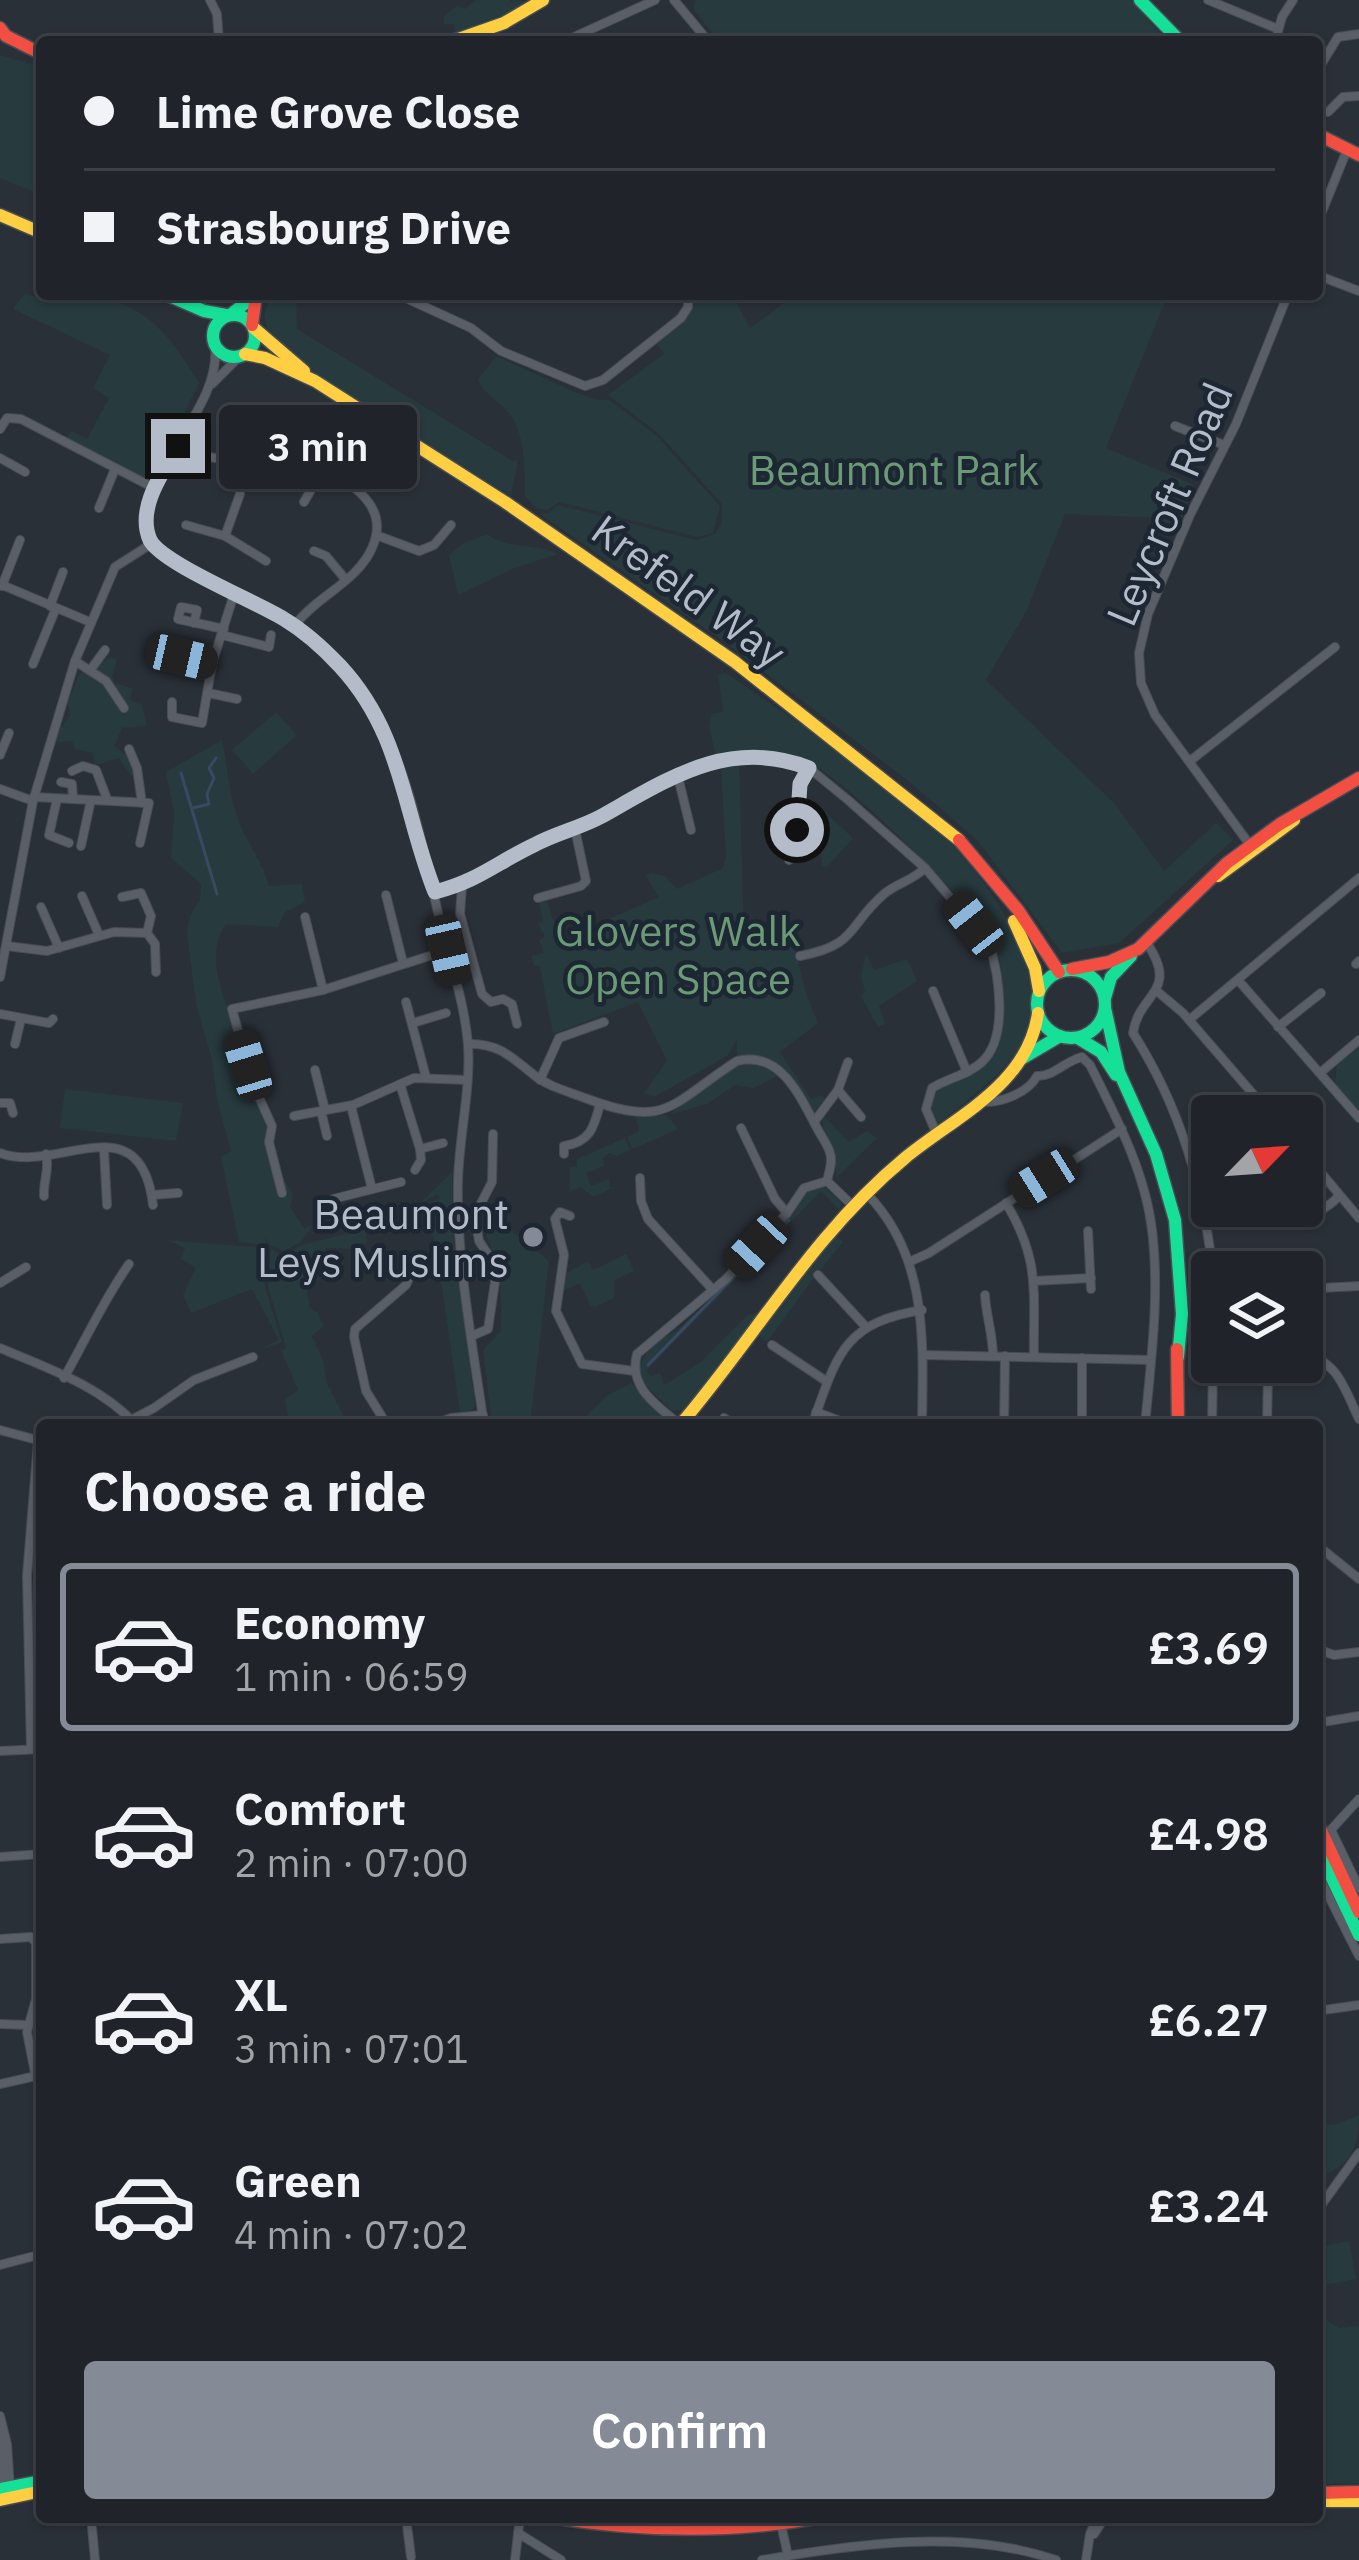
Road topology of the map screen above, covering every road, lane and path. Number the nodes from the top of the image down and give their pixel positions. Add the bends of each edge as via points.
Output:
1 (210, 0) edge
2 (543, 0) edge
3 (656, 0) edge
4 (674, 0) edge
5 (1140, 0) edge
6 (1208, 0) edge
7 (1293, 0) edge
8 (1278, 29) junction
9 (2, 34) edge
10 (1359, 34) edge
11 (219, 36) edge
12 (467, 36) edge
13 (576, 36) edge
14 (704, 36) edge
15 (1175, 36) edge
16 (1276, 36) edge
17 (36, 51) edge
18 (1323, 61) edge
19 (1359, 96) edge
20 (1328, 112) dead end
21 (1323, 137) edge
22 (1353, 152) edge
23 (1323, 212) edge
24 (0, 214) edge
25 (36, 230) edge
26 (1323, 277) edge
27 (1359, 292) edge
28 (173, 300) edge
29 (180, 300) edge
30 (248, 300) edge
31 (255, 300) edge
32 (410, 300) edge
33 (688, 300) edge
34 (1285, 300) edge
35 (228, 315) junction
36 (253, 327) junction
37 (214, 343) junction
38 (243, 355) junction
39 (315, 381) junction
40 (207, 390) junction
41 (1175, 425) dead end
42 (0, 429) edge
43 (1224, 445) junction
44 (178, 446) junction
45 (0, 458) edge
46 (238, 460) junction
47 (324, 466) junction
48 (115, 469) junction
49 (25, 472) dead end
50 (154, 488) junction
51 (304, 502) dead end
52 (99, 508) dead end
53 (186, 525) dead end
54 (451, 525) dead end
55 (376, 535) junction
56 (225, 536) junction
57 (20, 539) dead end
58 (151, 544) junction
59 (314, 551) dead end
60 (266, 561) dead end
61 (63, 572) dead end
62 (346, 580) junction
63 (1, 585) edge
64 (235, 591) junction
65 (53, 607) junction
66 (90, 622) junction
67 (194, 623) dead end
68 (295, 626) junction
69 (223, 632) junction
70 (271, 635) dead end
71 (1335, 647) dead end
72 (104, 650) dead end
73 (182, 657) dead end
74 (76, 661) junction
75 (33, 664) dead end
76 (212, 664) junction
77 (91, 669) junction
78 (208, 694) junction
79 (237, 699) dead end
80 (172, 702) dead end
81 (124, 708) dead end
82 (5, 738) edge
83 (129, 749) dead end
84 (0, 755) edge
85 (1190, 761) junction
86 (809, 768) junction
87 (72, 771) dead end
88 (677, 773) junction
89 (1359, 778) edge
90 (61, 782) dead end
91 (1, 794) edge
92 (73, 798) junction
93 (34, 799) junction
94 (57, 799) junction
95 (106, 799) junction
96 (91, 800) junction
97 (148, 803) junction
98 (575, 829) junction
99 (691, 830) dead end
100 (69, 843) dead end
101 (140, 843) dead end
102 (81, 846) dead end
103 (1252, 849) junction
104 (789, 860) dead end
105 (925, 868) junction
106 (1359, 878) edge
107 (462, 885) junction
108 (998, 888) junction
109 (435, 892) junction
110 (386, 895) dead end
111 (82, 896) dead end
112 (122, 897) dead end
113 (538, 898) dead end
114 (40, 907) dead end
115 (305, 917) dead end
116 (5, 928) edge
117 (146, 933) junction
118 (99, 935) junction
119 (7, 946) junction
120 (1142, 946) junction
121 (59, 948) junction
122 (448, 950) junction
123 (800, 956) dead end
124 (403, 963) junction
125 (1065, 970) junction
126 (156, 972) dead end
127 (0, 977) edge
128 (1238, 980) junction
129 (323, 989) junction
130 (933, 991) dead end
131 (1039, 992) junction
132 (1158, 992) junction
133 (1321, 992) dead end
134 (406, 1002) dead end
135 (1105, 1003) junction
136 (446, 1013) dead end
137 (1038, 1013) junction
138 (0, 1014) edge
139 (21, 1019) junction
140 (53, 1019) dead end
141 (1190, 1020) junction
142 (604, 1022) dead end
143 (412, 1023) junction
144 (518, 1024) dead end
145 (1278, 1027) junction
146 (1060, 1036) junction
147 (1078, 1037) junction
148 (1359, 1040) edge
149 (15, 1044) dead end
150 (468, 1044) junction
151 (1020, 1060) junction
152 (848, 1062) dead end
153 (314, 1070) dead end
154 (967, 1072) junction
155 (1320, 1072) junction
156 (1036, 1076) junction
157 (426, 1077) junction
158 (467, 1080) junction
159 (541, 1080) junction
160 (400, 1084) junction
161 (1125, 1087) junction
162 (838, 1090) junction
163 (1254, 1095) edge
164 (981, 1102) junction
165 (0, 1103) edge
166 (600, 1104) junction
167 (350, 1106) junction
168 (323, 1110) junction
169 (293, 1116) dead end
170 (1, 1117) edge
171 (861, 1117) dead end
172 (1359, 1118) edge
173 (814, 1123) junction
174 (741, 1128) dead end
175 (1122, 1129) junction
176 (494, 1134) dead end
177 (937, 1135) junction
178 (327, 1136) dead end
179 (443, 1143) dead end
180 (420, 1149) junction
181 (104, 1150) junction
182 (0, 1153) edge
183 (46, 1154) junction
184 (564, 1154) dead end
185 (1191, 1166) edge
186 (415, 1170) dead end
187 (1323, 1175) edge
188 (640, 1178) dead end
189 (827, 1181) junction
190 (401, 1182) dead end
191 (373, 1189) junction
192 (178, 1193) dead end
193 (282, 1193) dead end
194 (867, 1194) junction
195 (44, 1196) dead end
196 (1340, 1196) junction
197 (333, 1199) dead end
198 (1006, 1203) junction
199 (107, 1204) dead end
200 (854, 1207) junction
201 (1323, 1212) edge
202 (788, 1213) junction
203 (570, 1216) dead end
204 (1359, 1218) edge
205 (1088, 1231) dead end
206 (403, 1256) dead end
207 (909, 1262) junction
208 (129, 1264) dead end
209 (26, 1267) dead end
210 (818, 1275) dead end
211 (1033, 1281) junction
212 (0, 1283) edge
213 (1359, 1286) edge
214 (1323, 1287) edge
215 (713, 1290) junction
216 (985, 1294) dead end
217 (922, 1310) junction
218 (865, 1326) junction
219 (474, 1335) junction
220 (772, 1345) dead end
221 (0, 1348) edge
222 (923, 1355) junction
223 (993, 1356) junction
224 (1005, 1356) junction
225 (253, 1357) dead end
226 (1034, 1357) junction
227 (1082, 1358) junction
228 (1151, 1360) junction
229 (1323, 1360) edge
230 (634, 1371) junction
231 (64, 1378) junction
232 (826, 1381) junction
233 (1213, 1383) edge
234 (1268, 1383) edge
235 (816, 1412) junction
236 (1358, 1416) edge
237 (130, 1419) edge
238 (138, 1419) edge
239 (383, 1419) edge
240 (483, 1419) edge
241 (674, 1419) edge
242 (685, 1419) edge
243 (814, 1419) edge
244 (835, 1419) edge
245 (922, 1419) edge
246 (1004, 1419) edge
247 (1082, 1419) edge
248 (1146, 1419) edge
249 (1178, 1419) edge
250 (1212, 1419) edge
251 (1268, 1419) edge
252 (1343, 1420) dead end
253 (0, 1430) edge
254 (36, 1440) edge
255 (36, 1483) edge
256 (1323, 1550) edge
257 (1359, 1579) edge
258 (1323, 1651) edge
259 (1359, 1652) edge
260 (36, 1665) edge
261 (29, 1666) junction
262 (1359, 1716) edge
263 (1323, 1723) edge
264 (36, 1739) edge
265 (36, 1749) edge
266 (0, 1751) edge
267 (1358, 1802) edge
268 (1323, 1838) edge
269 (1323, 1840) edge
270 (1323, 1841) edge
271 (1323, 1842) edge
272 (36, 1854) edge
273 (0, 1857) edge
274 (1323, 1885) edge
275 (1359, 1888) edge
276 (1359, 1912) edge
277 (1359, 1935) edge
278 (0, 1939) edge
279 (1358, 1957) edge
280 (1359, 2006) edge
281 (1323, 2010) edge
282 (0, 2024) edge
283 (28, 2025) junction
284 (36, 2065) edge
285 (36, 2077) edge
286 (0, 2084) edge
287 (1359, 2153) edge
288 (1323, 2194) edge
289 (36, 2256) edge
290 (0, 2265) edge
291 (0, 2416) edge
292 (36, 2483) edge
293 (36, 2491) edge
294 (6, 2492) edge
295 (1359, 2492) edge
296 (1323, 2496) edge
297 (1323, 2498) edge
298 (1359, 2501) edge
299 (89, 2523) edge
300 (407, 2523) edge
301 (519, 2523) edge
302 (588, 2523) edge
303 (702, 2523) edge
304 (766, 2523) edge
305 (787, 2523) edge
306 (1096, 2523) edge
307 (781, 2524) junction
308 (518, 2533) junction
309 (788, 2556) junction
310 (411, 2557) dead end
311 (801, 2557) edge
312 (95, 2560) edge
313 (514, 2560) edge
314 (561, 2560) edge
315 (762, 2560) edge
316 (1056, 2560) edge
317 (1086, 2560) edge

1 - 11 street
2 - 12 main road
3 - 13 street
4 - 14 street
5 - 15 main road
6 - 8 street
7 - 8 street
8 - 16 street
9 - 17 main road
10 - 18 street via 1338,37
19 - 20 street via 1343,97
21 - 22 main road
22 - 23 street
24 - 25 main road
26 - 27 street
28 - 37 main road
29 - 35 main road
30 - 35 main road
31 - 36 main road
32 - 33 street via 585,386 681,318
34 - 43 street, Leycroft Road
35 - 36 main road
35 - 37 main road via 213,329
36 - 38 main road via 255,340
36 - 39 main road, Krefeld Way
37 - 38 main road via 224,355
37 - 40 street
38 - 39 main road, Krefeld Way
38 - 40 street
39 - 108 main road, Krefeld Way via 735,662 951,831
40 - 44 street
41 - 43 street
42 - 48 street via 7,418 21,419
43 - 85 street, Leycroft Road via 1139,646 1146,699
44 - 46 street via 205,459
44 - 50 street
45 - 49 street
46 - 47 street via 296,454
46 - 56 street via 240,494
47 - 51 street
47 - 55 street via 367,496
48 - 50 street
48 - 52 street
50 - 58 street
53 - 56 street
54 - 55 street via 419,550
55 - 62 street
56 - 60 street
57 - 63 street
58 - 64 street
58 - 66 street via 115,566
59 - 62 street
61 - 65 street
62 - 68 street
63 - 65 street
64 - 68 street
64 - 69 street
65 - 66 street
65 - 75 street
66 - 74 street
67 - 69 street
68 - 109 street via 357,686 386,734
69 - 70 street via 268,647
69 - 76 street
71 - 85 street
72 - 77 street
73 - 76 street
74 - 77 street
74 - 93 street
76 - 78 street
77 - 81 street
78 - 79 street
78 - 80 street via 202,723 172,717
82 - 84 street
83 - 97 street
85 - 103 street, Leycroft Road
86 - 88 street via 752,758
86 - 104 street
86 - 105 street
87 - 95 street via 96,770
88 - 98 street
88 - 99 street
89 - 103 main road
90 - 92 street via 72,784
91 - 93 street
92 - 94 street
92 - 96 street
93 - 94 street
93 - 116 street
94 - 100 street via 50,835
95 - 96 street
95 - 97 street
96 - 102 street
97 - 101 street
98 - 107 street
98 - 113 street via 586,881
103 - 120 main road
105 - 123 street via 883,895 843,942
105 - 154 street via 994,958 997,1037
106 - 128 street
107 - 109 street
107 - 144 street via 460,914 482,994 512,1004
108 - 125 main road, Krefeld Way
108 - 131 main road, Krefeld Way
109 - 122 street
110 - 124 street
111 - 118 street
112 - 117 street via 141,893 151,916
114 - 121 street
115 - 129 street
116 - 119 street
117 - 118 street
117 - 126 street
118 - 121 street
119 - 121 street
119 - 127 street
120 - 125 main road
120 - 132 street via 1161,969
120 - 135 main road via 1111,977
122 - 124 street
122 - 150 street
124 - 129 street
125 - 131 main road
125 - 135 main road via 1096,980
128 - 141 street
128 - 145 street
129 - 193 street via 232,1010 272,1126
130 - 154 street
131 - 137 main road
132 - 141 street
132 - 185 street via 1133,1033 1179,1123
133 - 145 street
134 - 143 street
135 - 147 main road via 1097,1026
135 - 161 main road
136 - 143 street
137 - 146 main road
137 - 151 main road
138 - 139 street
139 - 140 street
139 - 149 street
141 - 163 street
142 - 159 street via 559,1038
143 - 157 street
145 - 155 street
146 - 147 main road
146 - 151 main road
147 - 161 main road
148 - 155 street
150 - 158 street
150 - 159 street via 496,1046
151 - 156 street
151 - 164 main road
152 - 162 street
153 - 168 street
154 - 177 street via 929,1094
155 - 172 street
156 - 164 street via 998,1102
156 - 175 street via 1087,1060
157 - 158 street
157 - 160 street
158 - 219 street via 458,1190
159 - 166 street
160 - 167 street
160 - 180 street
161 - 249 main road via 1156,1154 1178,1243
162 - 171 street
162 - 173 street
164 - 177 main road
165 - 170 street via 10,1103 13,1113
166 - 173 street via 663,1112 752,1058 787,1078
166 - 184 street via 592,1131 564,1146
167 - 168 street
167 - 191 street
168 - 169 street
168 - 178 street
173 - 189 street via 830,1152
174 - 202 street
175 - 198 street
175 - 228 street via 1152,1227
176 - 219 street via 492,1182 475,1215 479,1241 495,1264 493,1316
177 - 194 main road
179 - 180 street
180 - 186 street
181 - 183 street
181 - 192 street via 139,1159 153,1200
181 - 199 street
182 - 183 street via 22,1160
183 - 195 street
187 - 196 street
188 - 215 street via 648,1219
189 - 200 street
189 - 202 street via 804,1188
190 - 191 street
191 - 197 street
194 - 200 main road
194 - 207 street
196 - 201 street
196 - 204 street
198 - 207 street
198 - 211 street via 1025,1235
200 - 242 main road
202 - 215 street
203 - 230 street via 555,1219 564,1255 559,1320 581,1364
205 - 211 street via 1091,1283
206 - 239 street via 411,1273 406,1285 354,1337 366,1391
207 - 217 street
208 - 231 street
209 - 212 street
210 - 218 street
211 - 226 street
213 - 214 street
215 - 230 street via 643,1347
216 - 223 street
217 - 218 street
217 - 222 street
218 - 232 street via 843,1346
219 - 240 street
220 - 232 street
221 - 231 street
222 - 223 street
222 - 245 street
223 - 224 street
224 - 226 street
224 - 246 street
225 - 238 street via 194,1380
226 - 227 street
227 - 228 street
227 - 247 street
228 - 248 street
229 - 236 street
230 - 241 street via 640,1388
231 - 237 street
232 - 235 street
233 - 250 street
234 - 251 street
235 - 243 street
235 - 244 street
236 - 252 street
253 - 254 street
255 - 261 street
256 - 257 street
258 - 259 street
260 - 261 street
261 - 264 street
262 - 263 street
265 - 266 street
267 - 268 street
269 - 275 street
270 - 276 main road
271 - 277 main road
272 - 273 street
274 - 279 street
278 - 283 street via 36,1943
280 - 281 street
282 - 283 street
283 - 284 street
285 - 286 street
287 - 288 street
289 - 290 street
291 - 294 street
292 - 294 main road
293 - 294 main road
295 - 296 main road
297 - 298 main road
299 - 312 street
300 - 310 street
301 - 308 street
302 - 303 main road
304 - 307 main road
305 - 307 main road
306 - 317 street
307 - 309 street
308 - 313 street
308 - 314 street
309 - 311 street
309 - 315 street
311 - 316 street via 964,2542

